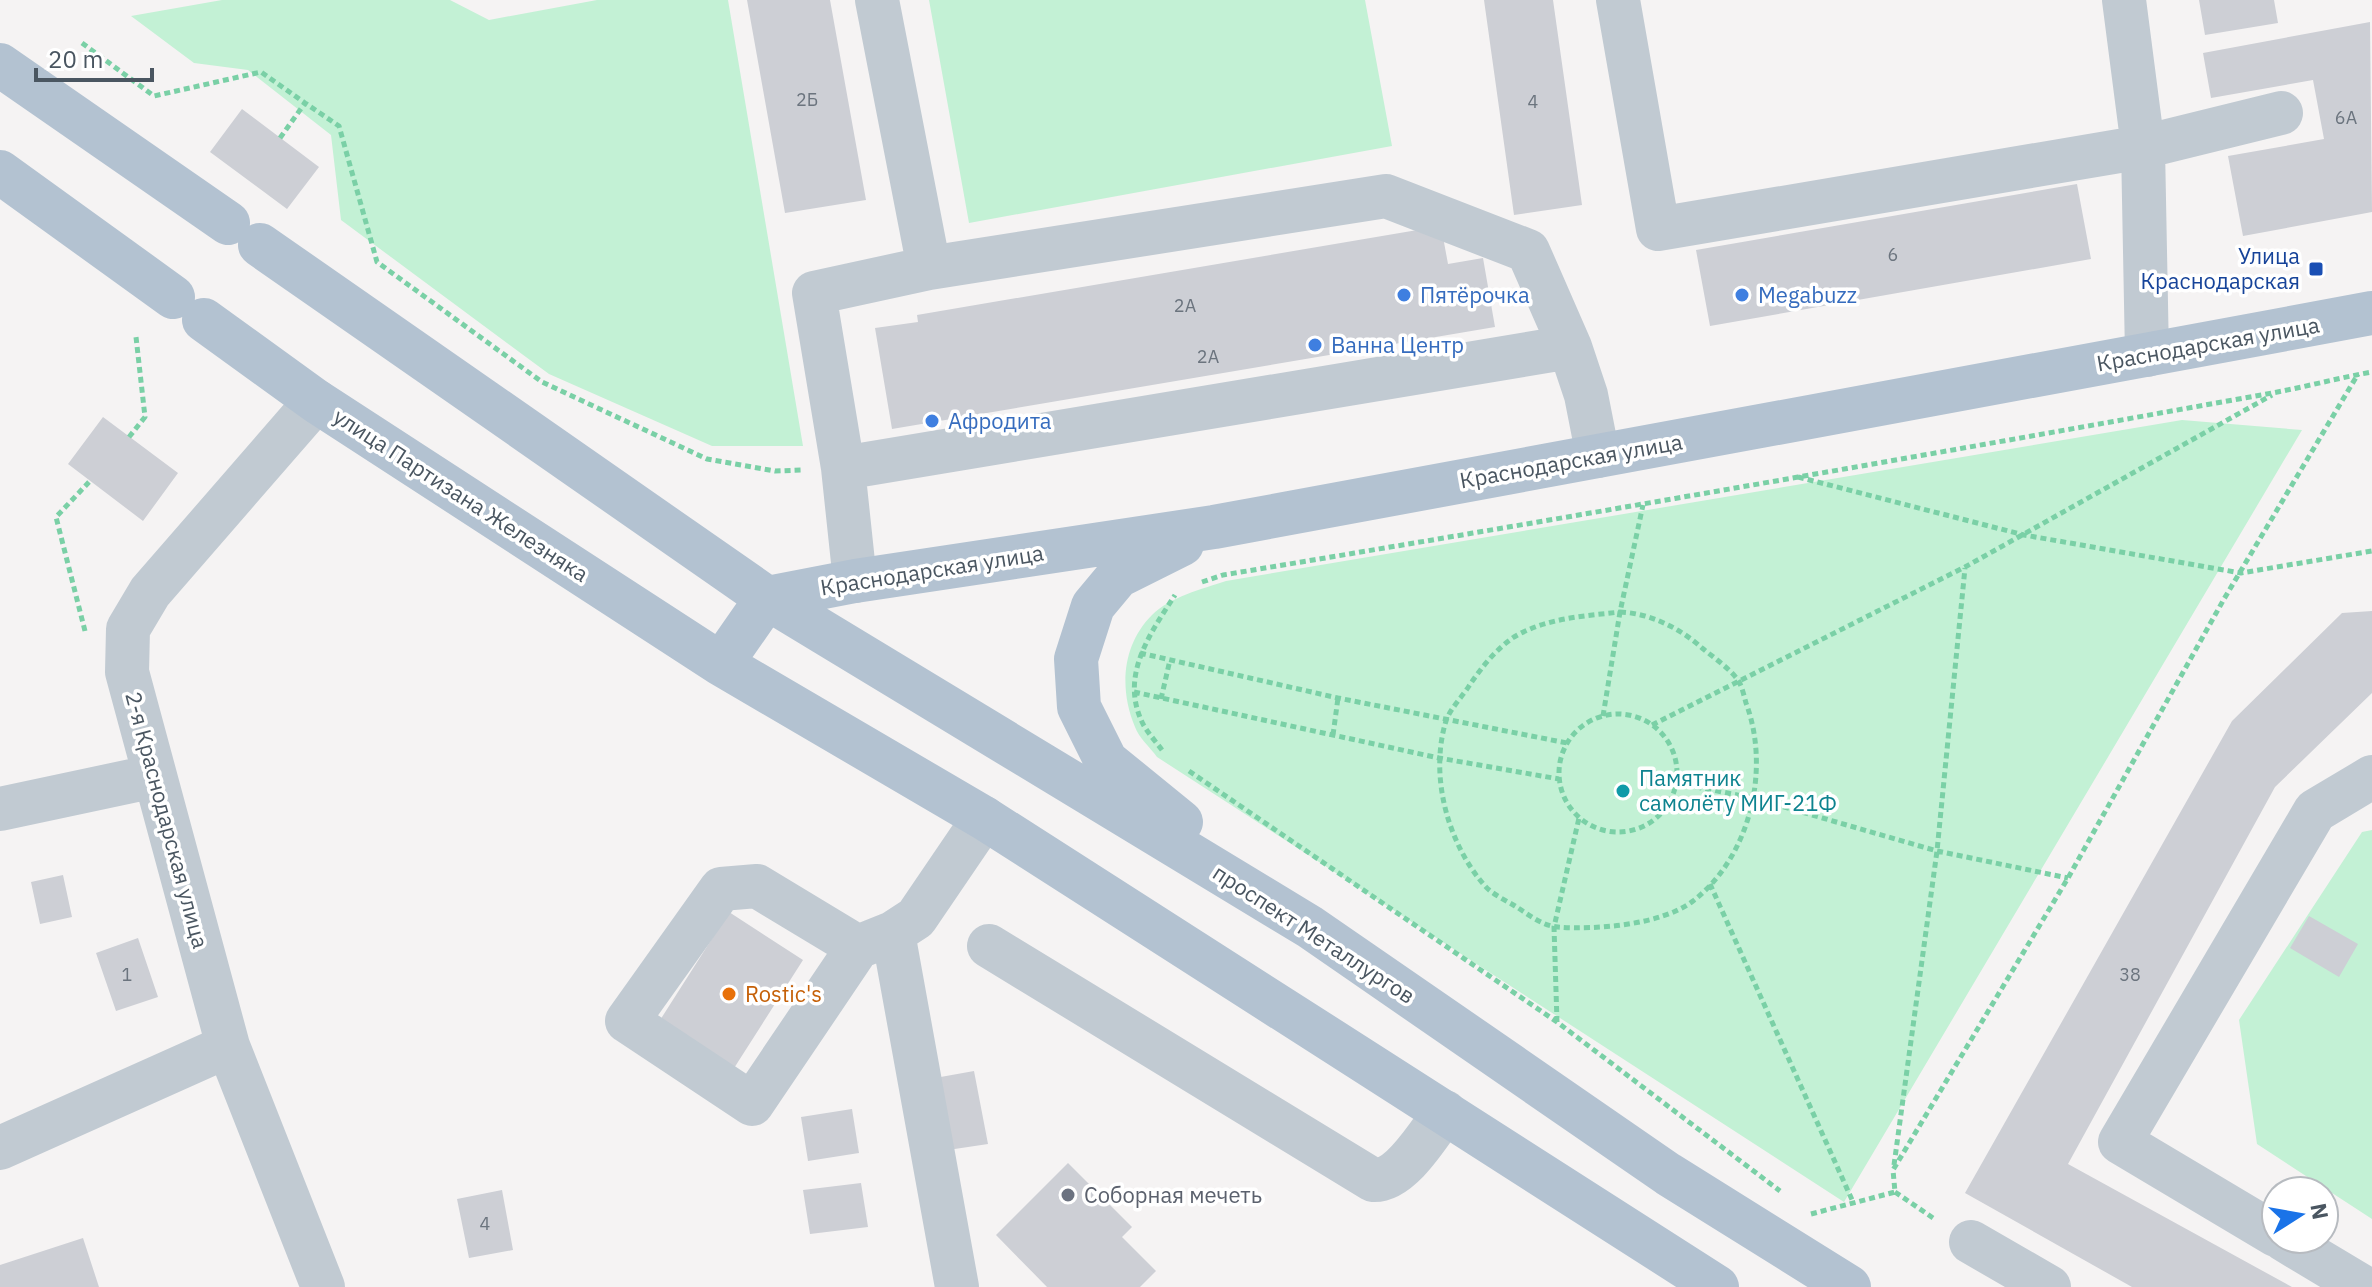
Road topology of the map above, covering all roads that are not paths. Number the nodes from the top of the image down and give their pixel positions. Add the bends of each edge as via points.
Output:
1 (877, 0) edge
2 (1618, 0) edge
3 (2124, 0) edge
4 (0, 65) edge
5 (2281, 113) dead end
6 (2143, 147) junction
7 (0, 172) edge
8 (929, 268) junction
9 (2372, 313) edge
10 (1570, 347) junction
11 (2147, 355) junction
12 (316, 401) junction
13 (1598, 456) junction
14 (843, 468) junction
15 (1214, 527) junction
16 (855, 581) junction
17 (767, 598) junction
18 (721, 664) junction
19 (155, 776) junction
20 (2372, 777) edge
21 (0, 809) edge
22 (984, 818) junction
23 (1310, 927) junction
24 (875, 940) junction
25 (989, 946) dead end
26 (228, 1046) junction
27 (1445, 1112) junction
28 (0, 1148) edge
29 (2260, 1225) edge
30 (1971, 1242) road end
31 (2310, 1255) edge
32 (323, 1287) edge
33 (957, 1287) edge
34 (1717, 1287) edge
35 (1849, 1287) edge
36 (2049, 1287) edge
37 (2363, 1287) edge

1 - 8 street
2 - 6 street via 1658,229
3 - 6 street
4 - 17 main road
5 - 6 street
6 - 11 street
7 - 12 main road, улица Партизана Железняка
8 - 10 street via 1386,196 1528,251
8 - 14 street via 814,293
9 - 11 main road, Краснодарская улица
10 - 13 street
10 - 14 street
11 - 13 main road, Краснодарская улица
12 - 18 main road, улица Партизана Железняка
12 - 19 street, 2-я Краснодарская улица via 150,592 128,629 127,672
13 - 15 main road, Краснодарская улица
14 - 16 street
15 - 16 main road, Краснодарская улица
15 - 23 main road via 1118,576 1093,606 1076,659 1079,707 1106,761
16 - 17 main road, Краснодарская улица
17 - 18 main road
17 - 23 main road, проспект Металлургов
18 - 22 main road
19 - 21 street
19 - 26 street, 2-я Краснодарская улица
20 - 29 street via 2315,811 2120,1142
22 - 24 street via 916,918
22 - 27 main road
23 - 35 main road, проспект Металлургов via 1668,1174
24 - 24 street via 757,886 721,889 627,1021 752,1104
24 - 33 street
25 - 27 street via 1373,1180 1387,1178 1413,1157
26 - 28 street
26 - 32 street, 2-я Краснодарская улица
27 - 34 main road
30 - 36 street
31 - 37 street

